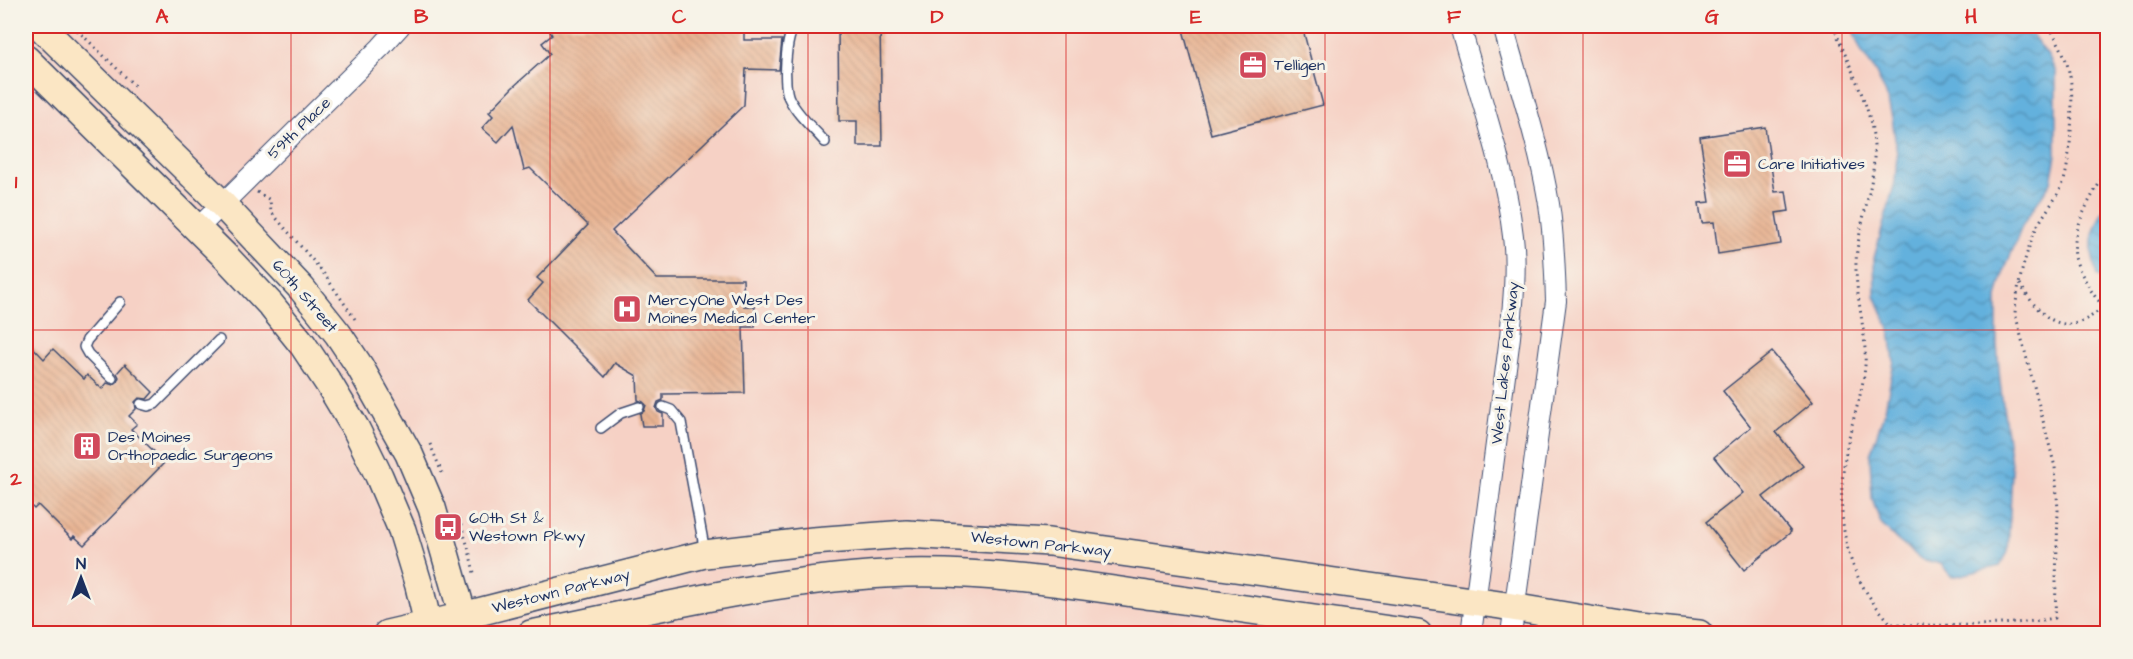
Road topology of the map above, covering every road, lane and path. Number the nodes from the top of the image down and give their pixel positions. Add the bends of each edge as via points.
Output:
1 (40, 26) edge
2 (400, 26) edge
3 (795, 26) edge
4 (1460, 26) edge
5 (1503, 26) edge
6 (1834, 26) edge
7 (2049, 26) edge
8 (26, 59) edge
9 (825, 142) dead end
10 (2108, 170) edge
11 (222, 204) junction
12 (196, 229) junction
13 (2020, 284) junction
14 (120, 302) dead end
15 (2106, 308) edge
16 (219, 340) dead end
17 (112, 378) dead end
18 (141, 404) dead end
19 (639, 407) dead end
20 (663, 407) dead end
21 (601, 428) dead end
22 (705, 554) junction
23 (1476, 601) junction
24 (1513, 620) edge
25 (461, 625) edge
26 (433, 629) edge
27 (387, 633) edge
28 (531, 633) edge
29 (1418, 633) edge
30 (1471, 633) edge
31 (1700, 633) edge

1 - 11 street, 60th Street
2 - 11 street, 59th Place
3 - 9 lane via 787,40 787,95
4 - 23 street, West Lakes Parkway via 1506,190 1513,238 1510,337
5 - 24 street via 1549,205 1556,301
6 - 13 path via 1872,125 1874,145 1874,169 1856,262 1864,366 1843,472 1842,518 1845,541 1860,579 1891,624 1972,625 2055,618 2058,492 2050,443 2017,324 2016,296
7 - 13 path via 2070,74 2067,169 2037,228
8 - 12 street, 60th Street
10 - 15 path via 2079,225 2075,258 2080,273
11 - 12 street, 59th Place
11 - 25 street, 60th Street via 302,289 360,367 409,454 432,508
12 - 26 street, 60th Street via 270,304 303,345 356,429 402,530
13 - 15 path via 2033,306 2055,323 2081,323
14 - 17 lane via 84,347
16 - 18 lane via 155,404
19 - 21 lane via 621,412
20 - 22 lane via 681,422
22 - 23 street, Westown Parkway via 813,541 938,535 1049,542
22 - 25 street, Westown Parkway
23 - 24 street, Westown Parkway
23 - 30 street, West Lakes Parkway
24 - 31 street, Westown Parkway
25 - 26 street, Westown Parkway
26 - 27 street, Westown Parkway
28 - 29 street, Westown Parkway via 775,585 906,573 1059,582

